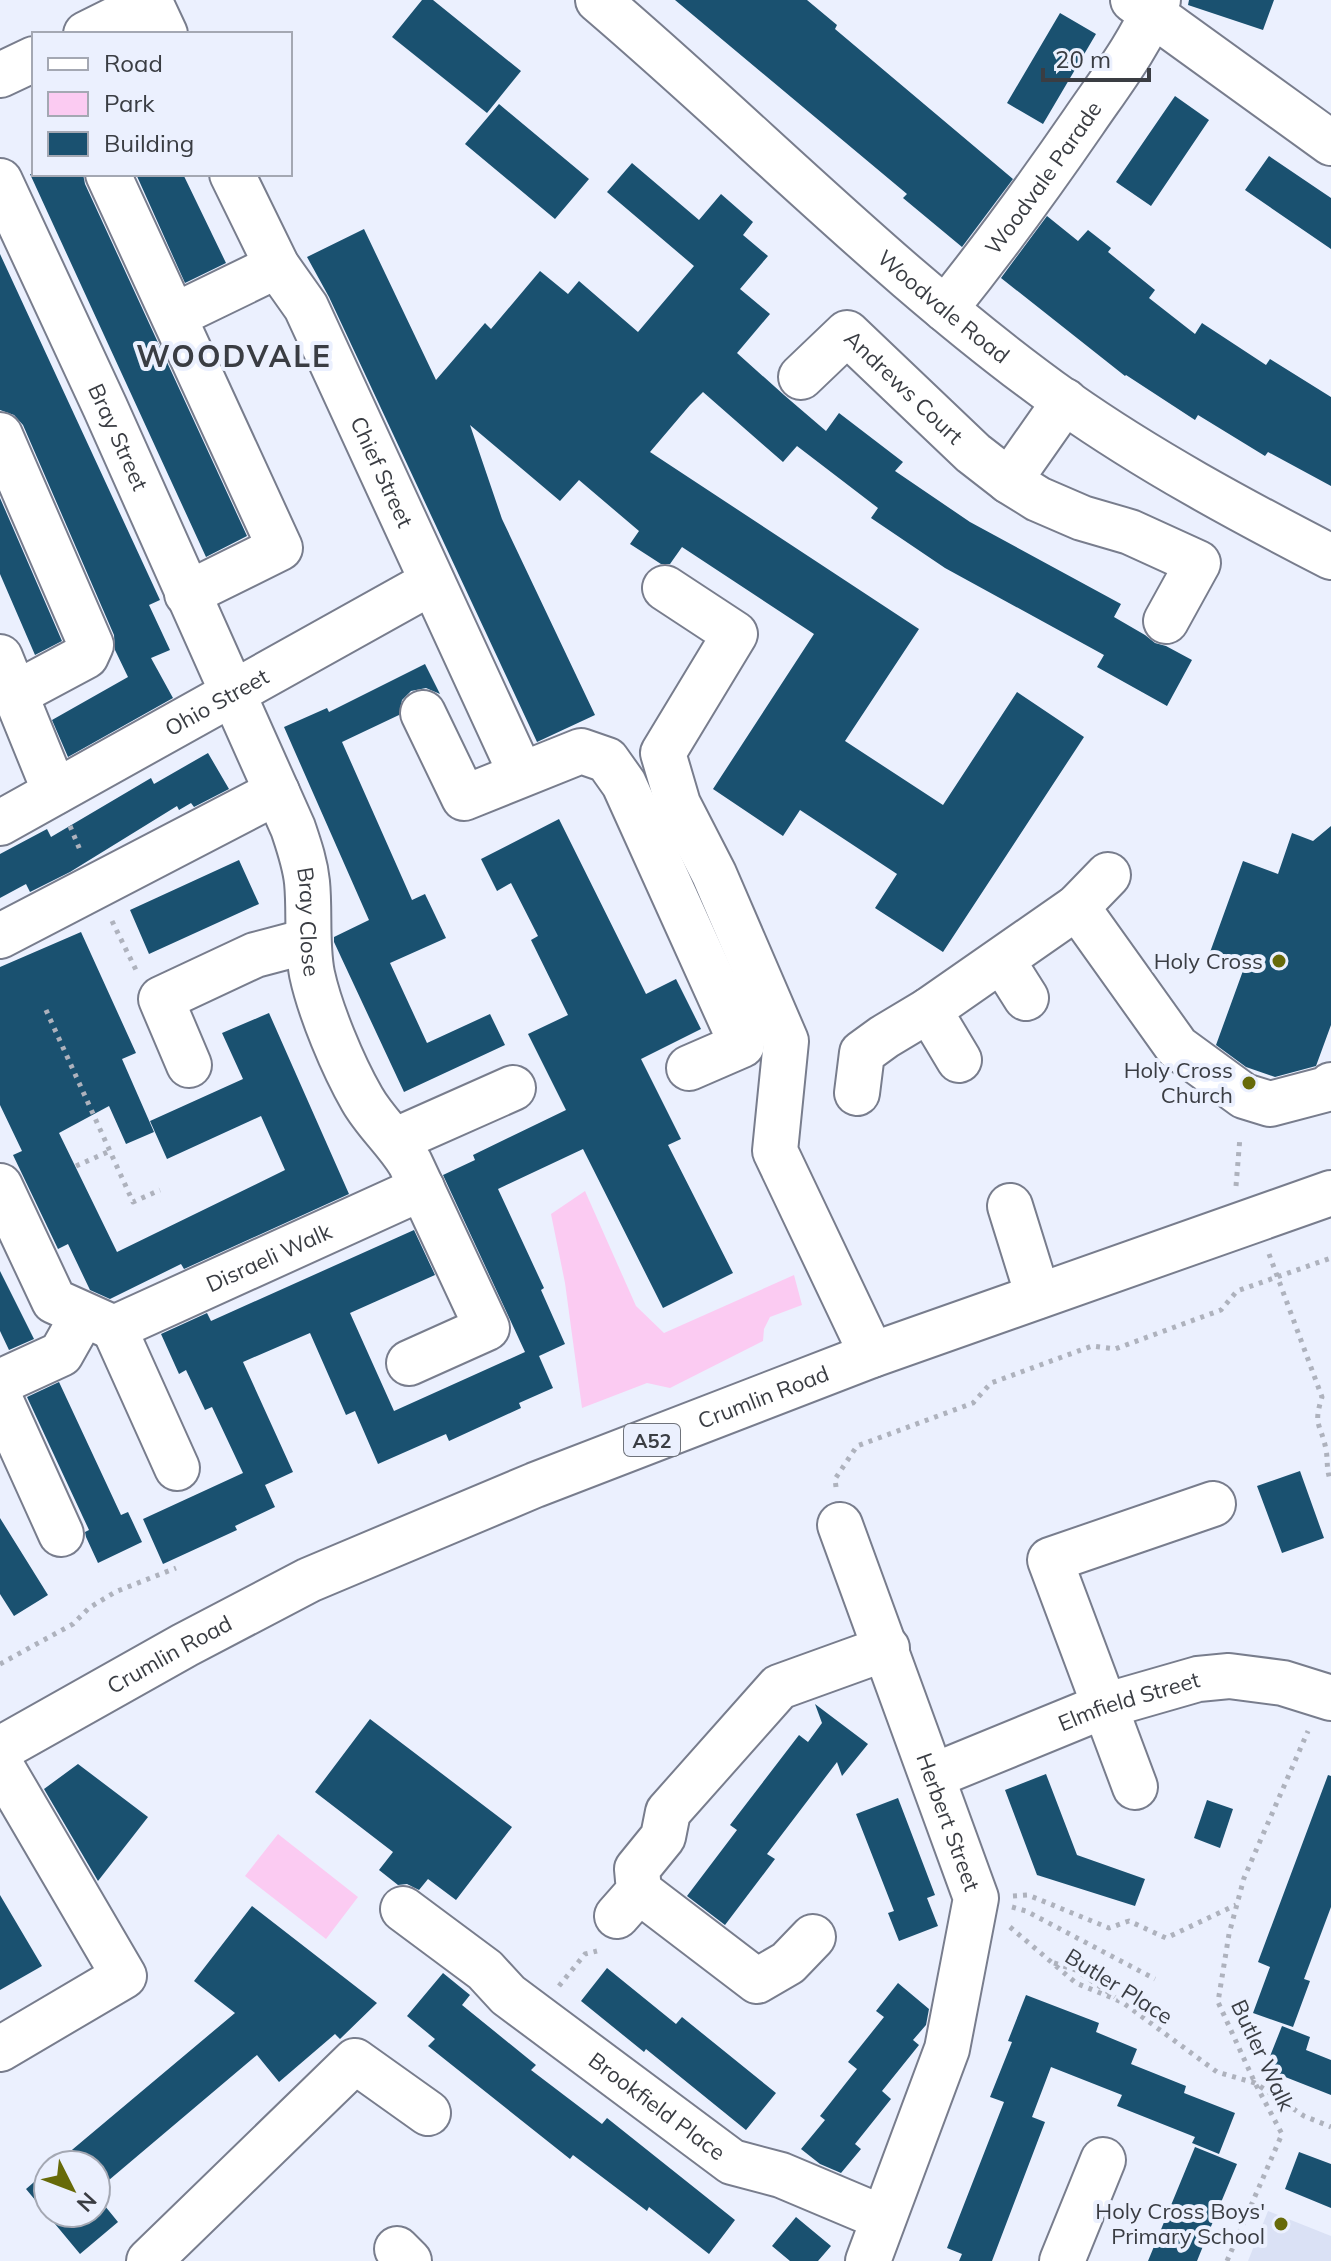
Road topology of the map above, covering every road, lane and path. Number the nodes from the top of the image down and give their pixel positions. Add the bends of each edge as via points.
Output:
1 (598, 0) edge
2 (1147, 5) edge
3 (158, 18) edge
4 (95, 32) edge
5 (32, 60) edge
6 (0, 75) edge
7 (1331, 143) edge
8 (109, 176) edge
9 (233, 176) edge
10 (0, 181) edge
11 (277, 266) junction
12 (945, 309) junction
13 (174, 316) junction
14 (801, 377) dead end
15 (1065, 401) junction
16 (0, 435) edge
17 (1009, 481) junction
18 (1331, 557) edge
19 (432, 582) junction
20 (665, 588) dead end
21 (187, 594) junction
22 (1166, 621) dead end
23 (8, 676) edge
24 (233, 694) junction
25 (423, 713) dead end
26 (521, 774) junction
27 (55, 792) junction
28 (277, 792) junction
29 (0, 823) edge
30 (1108, 875) dead end
31 (1077, 907) junction
32 (0, 936) edge
33 (308, 941) junction
34 (1002, 960) junction
35 (1026, 998) dead end
36 (46, 1010) dead end
37 (929, 1010) junction
38 (959, 1060) dead end
39 (189, 1065) dead end
40 (689, 1068) dead end
41 (1331, 1085) edge
42 (513, 1088) dead end
43 (857, 1093) dead end
44 (1244, 1096) junction
45 (396, 1140) junction
46 (110, 1151) junction
47 (76, 1166) dead end
48 (0, 1186) edge
49 (422, 1188) junction
50 (160, 1190) dead end
51 (1331, 1193) edge
52 (1245, 1204) junction
53 (1010, 1206) dead end
54 (1331, 1258) edge
55 (1278, 1276) junction
56 (1038, 1296) junction
57 (98, 1322) junction
58 (872, 1355) junction
59 (409, 1363) dead end
60 (0, 1382) edge
61 (0, 1399) edge
62 (177, 1468) dead end
63 (1331, 1482) edge
64 (1213, 1504) dead end
65 (840, 1525) joint
66 (61, 1534) dead end
67 (176, 1568) dead end
68 (887, 1648) junction
69 (0, 1664) edge
70 (1327, 1696) edge
71 (1104, 1706) junction
72 (0, 1749) edge
73 (0, 1764) edge
74 (933, 1776) junction
75 (1135, 1787) dead end
76 (976, 1898) junction
77 (628, 1904) junction
78 (1237, 1905) junction
79 (403, 1909) dead end
80 (813, 1937) dead end
81 (1050, 1961) junction
82 (1155, 1979) dead end
83 (1122, 2002) junction
84 (535, 2015) junction
85 (0, 2049) edge
86 (1255, 2083) junction
87 (428, 2113) dead end
88 (1331, 2127) edge
89 (1103, 2160) dead end
90 (883, 2218) junction
91 (149, 2261) edge
92 (868, 2261) edge
93 (1062, 2261) edge
94 (1227, 2261) edge

1 - 12 street, Woodvale Road
2 - 7 street
2 - 12 street, Woodvale Parade via 1105,91
3 - 4 street
5 - 6 street
8 - 13 street
9 - 11 street, Chief Street
10 - 21 street, Bray Street
11 - 13 street
11 - 19 street, Chief Street via 306,307
12 - 15 street, Woodvale Road
13 - 21 street via 280,548
14 - 17 street, Andrews Court via 847,333
15 - 17 street
15 - 18 street, Woodvale Road via 1238,508
16 - 23 street via 91,645 86,656
17 - 22 street, Andrews Court via 1071,514 1130,532 1198,563
19 - 24 street, Ohio Street
19 - 26 street, Chief Street
20 - 58 street via 735,634 663,753 678,804 786,1041 775,1151
21 - 24 street, Bray Street
23 - 27 street
24 - 27 street, Ohio Street
24 - 28 street, Bray Close
25 - 26 street via 464,798
26 - 40 street via 581,751 607,760 624,784 742,1045
27 - 29 street, Ohio Street
28 - 32 street
28 - 33 street, Bray Close via 301,852
30 - 31 street
31 - 34 street
31 - 44 street via 1177,1047
33 - 39 street via 255,955 161,999
33 - 45 street, Bray Close via 320,1001 362,1101
34 - 35 street
34 - 37 street
36 - 46 path
37 - 38 street
37 - 43 street via 862,1053
41 - 44 street via 1270,1104
42 - 45 street
44 - 52 path
45 - 49 street, Bray Close
46 - 47 path
46 - 50 path via 133,1202
48 - 57 street via 54,1301
49 - 57 street, Disraeli Walk
49 - 59 street, Bray Close via 487,1328
51 - 52 street, Crumlin Road / A52
52 - 55 path
52 - 56 street, Crumlin Road / A52
53 - 56 street
54 - 55 path
55 - 63 path via 1322,1397 1315,1419
55 - 65 path via 1237,1291 1221,1310 1115,1349 1092,1346 991,1383 973,1403 857,1446 835,1479
56 - 58 street, Crumlin Road / A52
57 - 60 street via 61,1354
57 - 62 street
58 - 72 street, Crumlin Road / A52 via 535,1485 309,1580
61 - 66 street
64 - 71 street via 1050,1560
65 - 68 street, Herbert Street
67 - 69 path via 115,1592 73,1624
68 - 74 street, Herbert Street
68 - 77 street via 779,1687 668,1812 663,1837 637,1869
70 - 71 street, Elmfield Street via 1229,1676 1198,1679
70 - 78 path, Butler Walk via 1244,1878
71 - 74 street, Elmfield Street
71 - 75 street
73 - 85 street via 124,1976
74 - 76 street, Herbert Street
76 - 78 path, Butler Place via 1028,1895 1109,1928 1129,1921 1166,1938
76 - 81 path, Butler Place
76 - 82 path via 1026,1911
76 - 90 street, Herbert Street via 947,2049
77 - 80 street via 757,1981 788,1963
77 - 84 path via 609,1947 585,1954
78 - 86 path, Butler Walk via 1218,2002
79 - 84 street, Brookfield Place
81 - 83 path via 1076,1970
81 - 83 path, Butler Place via 1076,1983
83 - 86 path, Butler Place via 1217,2072
84 - 90 street, Brookfield Place via 732,2162 781,2175
86 - 88 path, Butler Place via 1304,2116
86 - 94 path, Butler Walk via 1282,2134
87 - 91 street via 355,2061
89 - 93 street
90 - 92 street, Herbert Street

